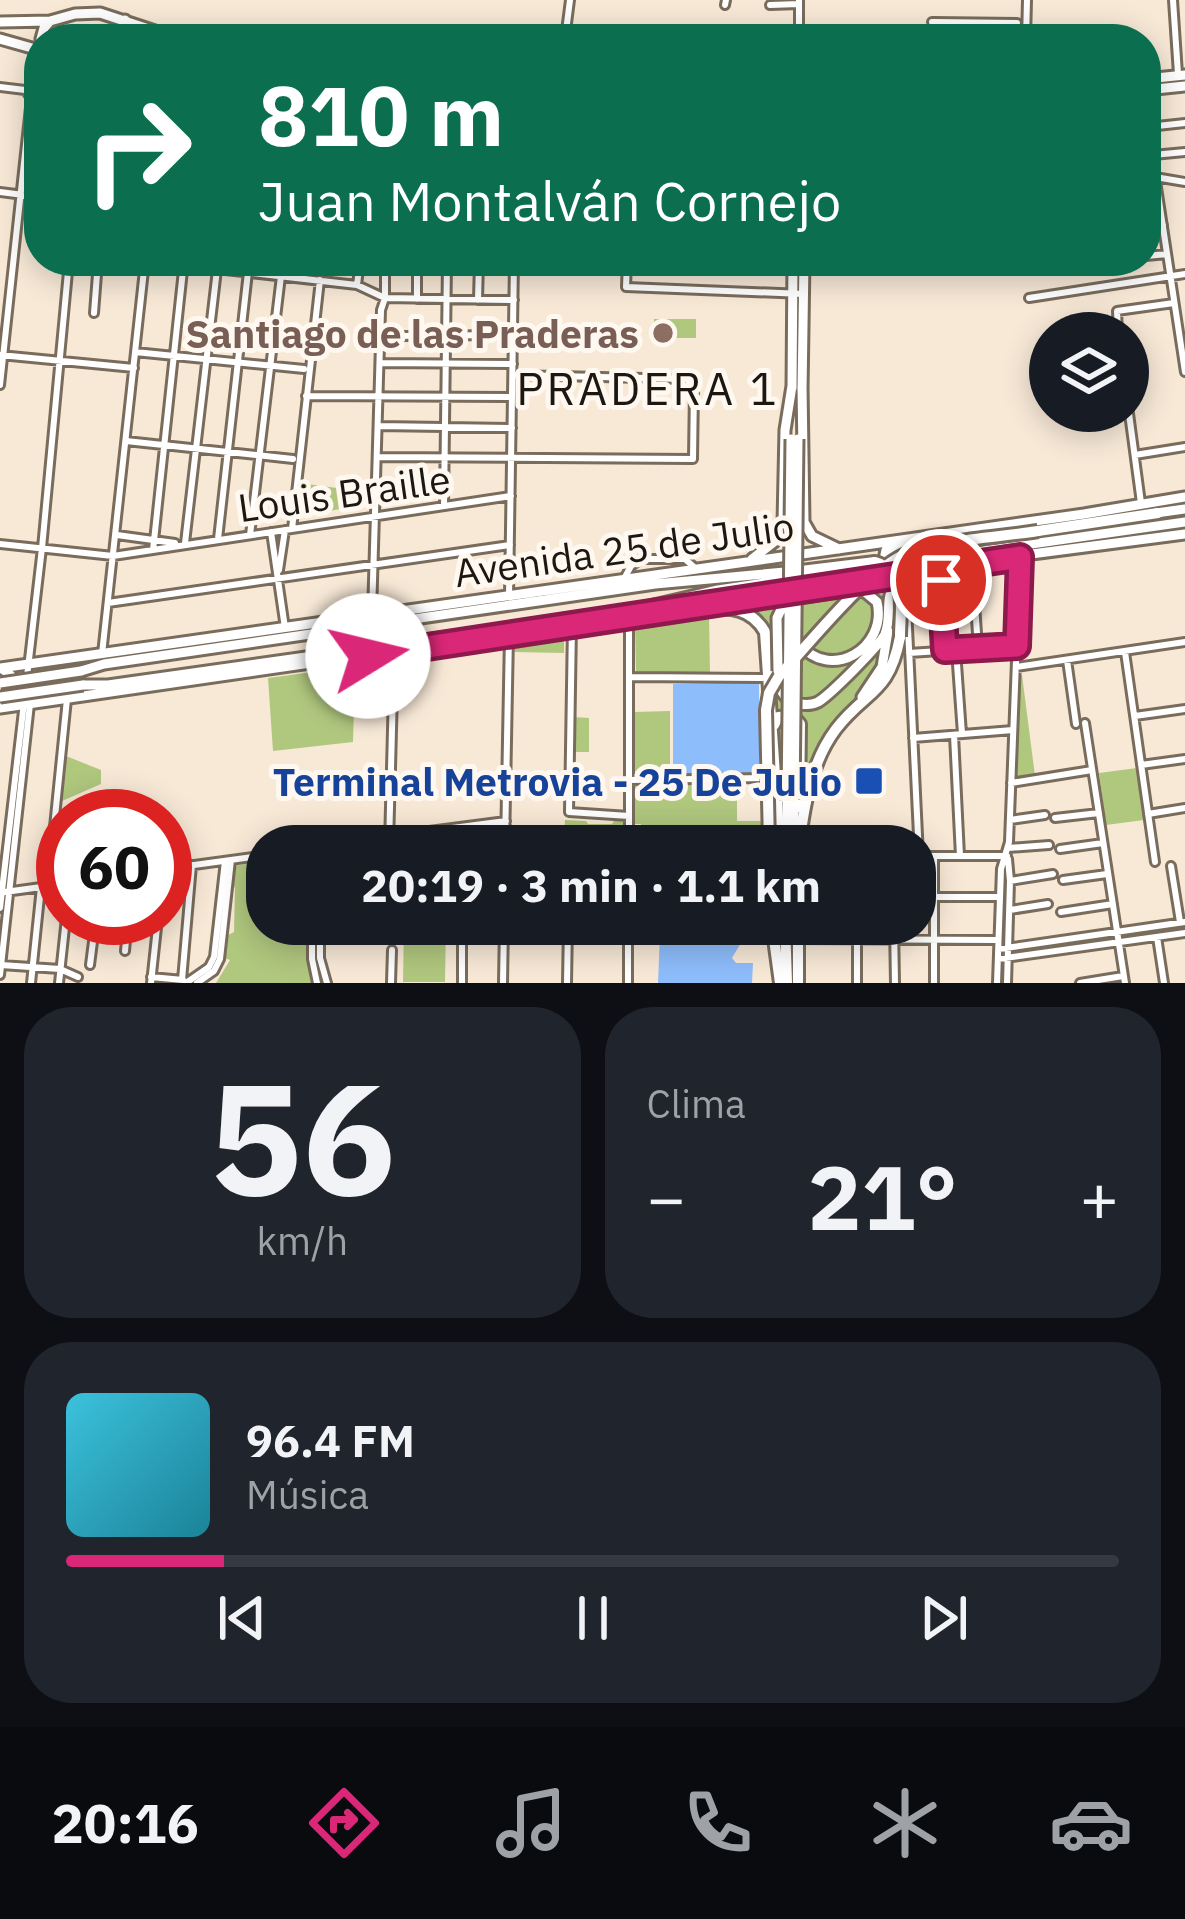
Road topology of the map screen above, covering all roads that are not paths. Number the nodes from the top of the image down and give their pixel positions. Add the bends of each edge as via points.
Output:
1 (1173, 0) edge
2 (799, 2) edge
3 (770, 4) dead end
4 (125, 20) junction
5 (0, 22) edge
6 (50, 22) joint
7 (932, 22) dead end
8 (1017, 23) dead end
9 (128, 24) edge
10 (136, 24) edge
11 (1183, 79) edge
12 (24, 161) edge
13 (0, 191) edge
14 (21, 194) junction
15 (24, 194) edge
16 (1161, 212) edge
17 (1163, 225) joint
18 (1167, 254) junction
19 (1161, 255) edge
20 (1185, 274) edge
21 (68, 276) edge
22 (97, 276) edge
23 (143, 276) edge
24 (183, 276) edge
25 (217, 276) edge
26 (248, 276) edge
27 (285, 276) edge
28 (292, 276) edge
29 (358, 276) edge
30 (386, 276) edge
31 (417, 276) edge
32 (447, 276) edge
33 (479, 276) edge
34 (514, 276) edge
35 (626, 276) edge
36 (795, 276) edge
37 (801, 276) edge
38 (1171, 276) junction
39 (320, 280) junction
40 (357, 285) junction
41 (798, 294) junction
42 (385, 298) junction
43 (1029, 298) dead end
44 (416, 299) junction
45 (447, 299) junction
46 (478, 300) junction
47 (514, 300) junction
48 (1174, 303) junction
49 (1121, 312) edge
50 (94, 314) dead end
51 (446, 335) junction
52 (513, 335) junction
53 (380, 336) junction
54 (135, 352) junction
55 (2, 356) edge
56 (174, 356) junction
57 (207, 359) junction
58 (60, 362) junction
59 (238, 362) junction
60 (1184, 362) edge
61 (380, 363) junction
62 (446, 364) junction
63 (513, 364) junction
64 (270, 366) junction
65 (134, 368) junction
66 (304, 369) dead end
67 (1185, 372) edge
68 (513, 375) junction
69 (0, 385) edge
70 (797, 386) junction
71 (306, 396) junction
72 (379, 397) junction
73 (445, 397) junction
74 (512, 397) junction
75 (378, 426) junction
76 (445, 427) junction
77 (512, 428) junction
78 (1132, 432) edge
79 (795, 439) junction
80 (126, 441) junction
81 (164, 446) junction
82 (1185, 447) edge
83 (196, 449) junction
84 (228, 453) junction
85 (1135, 455) junction
86 (260, 456) junction
87 (377, 457) junction
88 (444, 457) junction
89 (512, 458) junction
90 (293, 459) dead end
91 (511, 496) junction
92 (1185, 497) edge
93 (1142, 503) junction
94 (444, 506) junction
95 (1184, 509) edge
96 (1084, 514) junction
97 (375, 516) junction
98 (1156, 520) junction
99 (1185, 522) edge
100 (288, 529) junction
101 (271, 532) junction
102 (943, 533) junction
103 (1185, 534) edge
104 (116, 535) junction
105 (250, 535) junction
106 (218, 539) junction
107 (0, 544) edge
108 (184, 544) junction
109 (153, 545) junction
110 (510, 545) junction
111 (1099, 546) junction
112 (42, 548) junction
113 (838, 549) junction
114 (113, 556) junction
115 (1020, 557) junction
116 (986, 560) junction
117 (747, 562) junction
118 (907, 562) junction
119 (374, 565) junction
120 (697, 569) junction
121 (924, 570) junction
122 (802, 571) joint
123 (973, 575) dead end
124 (278, 579) junction
125 (623, 580) junction
126 (941, 580) dead end
127 (655, 584) junction
128 (789, 588) junction
129 (509, 596) junction
130 (108, 603) junction
131 (438, 607) junction
132 (645, 607) junction
133 (688, 607) junction
134 (907, 607) dead end
135 (725, 608) junction
136 (464, 612) junction
137 (372, 615) junction
138 (358, 617) junction
139 (629, 617) junction
140 (888, 623) junction
141 (572, 626) junction
142 (285, 628) junction
143 (795, 628) junction
144 (322, 632) junction
145 (509, 635) junction
146 (1185, 642) edge
147 (176, 643) junction
148 (379, 646) junction
149 (1017, 646) junction
150 (205, 649) junction
151 (978, 649) junction
152 (945, 650) junction
153 (956, 650) junction
154 (394, 652) junction
155 (909, 652) junction
156 (1125, 652) junction
157 (103, 655) junction
158 (341, 660) junction
159 (1067, 660) junction
160 (53, 661) junction
161 (29, 664) junction
162 (0, 668) edge
163 (1016, 668) junction
164 (190, 672) junction
165 (629, 677) junction
166 (212, 678) junction
167 (762, 678) dead end
168 (0, 683) edge
169 (62, 699) junction
170 (2, 704) edge
171 (26, 705) junction
172 (1185, 709) edge
173 (1134, 716) junction
174 (839, 724) junction
175 (1013, 730) junction
176 (772, 731) junction
177 (958, 735) junction
178 (913, 738) junction
179 (1185, 759) edge
180 (1141, 765) junction
181 (1092, 770) junction
182 (776, 778) junction
183 (629, 780) junction
184 (1011, 784) junction
185 (54, 789) edge
186 (790, 801) junction
187 (1185, 808) edge
188 (1099, 813) junction
189 (1148, 814) junction
190 (1045, 815) dead end
191 (629, 816) junction
192 (1055, 818) dead end
193 (1010, 820) junction
194 (506, 824) joint
195 (389, 825) edge
196 (499, 825) edge
197 (629, 825) edge
198 (782, 825) edge
199 (782, 825) edge
200 (787, 825) edge
201 (788, 825) edge
202 (796, 825) edge
203 (916, 825) edge
204 (8, 833) edge
205 (1103, 843) junction
206 (1049, 844) dead end
207 (1060, 849) dead end
208 (1008, 852) junction
209 (936, 856) edge
210 (960, 856) junction
211 (246, 858) edge
212 (228, 860) junction
213 (1155, 862) dead end
214 (192, 866) edge
215 (1171, 866) dead end
216 (1053, 874) dead end
217 (1108, 874) junction
218 (1063, 880) dead end
219 (1010, 881) junction
220 (36, 888) edge
221 (6, 892) edge
222 (936, 897) edge
223 (1000, 897) junction
224 (1048, 904) dead end
225 (1113, 904) junction
226 (0, 908) edge
227 (1010, 910) junction
228 (1061, 912) dead end
229 (1183, 923) edge
230 (1185, 933) edge
231 (1157, 937) junction
232 (1118, 938) junction
233 (936, 940) edge
234 (36, 945) edge
235 (63, 945) edge
236 (93, 945) edge
237 (126, 945) edge
238 (155, 945) edge
239 (189, 945) edge
240 (314, 945) edge
241 (318, 945) edge
242 (461, 945) edge
243 (504, 945) edge
244 (568, 945) edge
245 (628, 945) edge
246 (776, 945) edge
247 (791, 945) edge
248 (793, 945) edge
249 (857, 945) edge
250 (894, 945) edge
251 (934, 945) edge
252 (392, 950) dead end
253 (998, 950) junction
254 (125, 951) dead end
255 (1008, 954) junction
256 (1, 965) edge
257 (90, 965) dead end
258 (33, 967) junction
259 (60, 969) junction
260 (0, 975) edge
261 (78, 977) dead end
262 (1124, 979) edge
263 (151, 980) edge
264 (188, 982) edge
265 (31, 983) edge
266 (59, 983) edge
267 (317, 983) edge
268 (327, 983) edge
269 (392, 983) edge
270 (461, 983) edge
271 (503, 983) edge
272 (567, 983) edge
273 (628, 983) edge
274 (783, 983) edge
275 (798, 983) edge
276 (857, 983) edge
277 (895, 983) edge
278 (934, 983) edge
279 (997, 983) edge
280 (1007, 983) edge
281 (1079, 983) edge
282 (1164, 983) edge

1 - 11 street
2 - 3 street
4 - 6 main road via 92,13
4 - 9 main road
4 - 10 main road
5 - 6 main road
7 - 8 street
12 - 14 street
13 - 14 street
14 - 15 street
14 - 55 street
16 - 17 street
17 - 18 street
18 - 19 street
18 - 38 street
20 - 38 street
21 - 58 street
22 - 50 street
23 - 54 street
24 - 56 street
25 - 57 street
26 - 59 street
27 - 64 street
28 - 39 street
29 - 40 street
30 - 42 street
31 - 44 street
32 - 45 street
33 - 46 street
34 - 47 street
35 - 41 street via 626,287
36 - 41 main road
37 - 41 main road
38 - 43 street
38 - 48 street
39 - 40 street
39 - 71 street
40 - 42 street
41 - 70 main road
42 - 44 street
42 - 53 street
44 - 45 street
45 - 46 street
45 - 51 street
46 - 47 street
47 - 52 street
48 - 49 street
48 - 60 street
51 - 52 street
51 - 53 street
51 - 62 street
52 - 63 street
53 - 61 street
54 - 56 street
54 - 65 street
55 - 58 street
55 - 69 street
56 - 57 street
56 - 81 street
57 - 59 street
57 - 83 street
58 - 65 street
58 - 112 street
59 - 64 street
59 - 84 street
60 - 67 street
61 - 62 street
61 - 72 street
62 - 63 street
62 - 73 street
63 - 68 street
64 - 66 street
64 - 86 street
65 - 80 street
68 - 74 street
68 - 89 street via 685,379 694,388 693,459
70 - 79 main road
70 - 113 main road via 804,522
70 - 117 main road via 785,430 783,523 774,542
71 - 72 street
71 - 100 street
72 - 73 street
72 - 75 street
73 - 74 street
73 - 76 street
74 - 77 street
75 - 76 street
75 - 87 street
76 - 77 street
76 - 88 street
77 - 89 street
78 - 85 street
79 - 128 main road, bridge
79 - 143 main road, bridge
80 - 81 street
80 - 104 street
81 - 83 street
81 - 109 street
82 - 85 street
83 - 84 street
83 - 108 street
84 - 86 street
84 - 106 street
85 - 93 street
86 - 90 street
86 - 105 street
87 - 88 street
87 - 97 street
88 - 89 street
88 - 94 street
89 - 91 street
91 - 94 street, Louis Braille
91 - 110 street
92 - 93 main road, Avenida 25 de Julio
93 - 96 main road, Avenida 25 de Julio
94 - 97 street, Louis Braille
95 - 98 main road, Avenida 25 de Julio
96 - 98 main road
96 - 102 main road, Avenida 25 de Julio
97 - 100 street, Louis Braille
97 - 119 street
98 - 99 main road, Avenida 25 de Julio
98 - 111 main road
98 - 118 main road, Avenida 25 de Julio
98 - 198 highway, bridge via 924,548 892,561 769,693
100 - 101 street, Louis Braille
100 - 124 street
101 - 105 street, Louis Braille
101 - 124 street
102 - 113 main road, Avenida 25 de Julio
102 - 118 main road via 883,553 886,562
103 - 111 main road, Avenida 25 de Julio
104 - 109 street, Louis Braille
104 - 114 street
105 - 106 street, Louis Braille
106 - 108 street, Louis Braille
107 - 112 street, Louis Braille
108 - 109 street, Louis Braille
109 - 114 street, Louis Braille
110 - 119 street
110 - 129 street
111 - 115 main road, Avenida 25 de Julio
112 - 114 street, Louis Braille
112 - 161 street
113 - 117 main road, Avenida 25 de Julio
114 - 130 street
115 - 116 main road, Avenida 25 de Julio
115 - 149 street
116 - 118 main road
116 - 121 main road, Avenida 25 de Julio
117 - 120 main road, Avenida 25 de Julio
118 - 132 main road, Avenida 25 de Julio
119 - 124 street
119 - 137 street
120 - 125 main road, Avenida 25 de Julio
120 - 125 street via 685,560 641,559
120 - 127 main road
121 - 133 main road, Avenida 25 de Julio
121 - 140 main road via 890,590
122 - 127 main road, Avenida 25 de Julio
122 - 174 highway, bridge via 884,564 901,592 900,637 886,679
123 - 151 street
124 - 130 street
124 - 142 street
125 - 129 main road, Avenida 25 de Julio
126 - 152 street
127 - 136 main road, Avenida 25 de Julio
128 - 140 main road, bridge via 777,618 785,698 814,704 825,696 880,643
128 - 186 main road, bridge
129 - 131 main road, Avenida 25 de Julio
130 - 157 street
131 - 136 main road
131 - 137 main road, Avenida 25 de Julio
132 - 133 main road
132 - 148 main road, Avenida 25 de Julio
133 - 135 highway
133 - 139 main road, Avenida 25 de Julio
134 - 155 street
135 - 143 main road, bridge via 853,590 878,607 874,636 838,661 809,654
135 - 176 highway via 745,611 765,632
136 - 144 main road, Avenida 25 de Julio
137 - 138 main road, Avenida 25 de Julio
138 - 142 main road, Avenida 25 de Julio
138 - 144 main road
139 - 141 main road, Avenida 25 de Julio
139 - 165 street
140 - 174 main road via 882,667
141 - 145 main road, Avenida 25 de Julio
141 - 191 street via 570,813
142 - 147 main road, Avenida 25 de Julio
143 - 186 main road, bridge
144 - 150 main road, Avenida 25 de Julio
145 - 154 main road, Avenida 25 de Julio
145 - 194 street
146 - 156 street
147 - 150 main road
147 - 157 main road, Avenida 25 de Julio
148 - 158 main road
148 - 164 main road, Avenida 25 de Julio
149 - 151 street
149 - 163 street
150 - 168 main road, Avenida 25 de Julio, bridge
151 - 153 street
152 - 153 street
152 - 155 street
153 - 177 street
154 - 158 main road, Avenida 25 de Julio
154 - 195 street
155 - 178 street
156 - 159 street
156 - 173 street
157 - 160 main road, Avenida 25 de Julio
158 - 166 main road, Avenida 25 de Julio
159 - 163 street
159 - 181 street
160 - 161 main road, Avenida 25 de Julio
160 - 169 main road via 40,680 45,694
161 - 162 main road, Avenida 25 de Julio
161 - 171 street
162 - 170 main road via 17,684 16,698
163 - 175 street
164 - 166 main road
164 - 170 main road, Avenida 25 de Julio, bridge
165 - 167 street
165 - 183 street
166 - 169 main road, Avenida 25 de Julio
169 - 171 main road, Avenida 25 de Julio
169 - 185 street
170 - 171 main road, Avenida 25 de Julio
171 - 204 street
172 - 173 street
173 - 180 street
174 - 202 highway
175 - 177 street
175 - 184 street
176 - 182 highway
176 - 201 highway via 781,715 800,724
177 - 178 street
177 - 210 street
178 - 203 street
179 - 180 street
180 - 189 street
181 - 184 street
181 - 188 street
182 - 183 street
182 - 199 highway
183 - 191 street
184 - 193 street
186 - 200 main road
187 - 189 street
188 - 192 street
188 - 205 street
189 - 213 street
190 - 193 street
191 - 197 street
193 - 208 street
194 - 196 street
204 - 221 street
205 - 207 street
205 - 217 street
206 - 208 street
208 - 210 street
208 - 219 street
208 - 223 street
209 - 210 street
211 - 212 street
212 - 214 street
212 - 264 street via 220,958 214,971
215 - 229 street
216 - 219 street
217 - 218 street
217 - 225 street
219 - 227 street
220 - 221 street
221 - 226 street
221 - 256 street
222 - 223 street
223 - 253 street
224 - 227 street
225 - 228 street
225 - 232 street
227 - 255 street
229 - 232 street
230 - 231 street
231 - 232 street
231 - 282 street
232 - 255 street
232 - 262 street
233 - 253 street
234 - 258 street
235 - 259 street
236 - 257 street
237 - 254 street
238 - 263 street
239 - 264 street
240 - 267 street
241 - 268 street
242 - 270 street
243 - 271 street
244 - 272 street
245 - 273 street
246 - 274 highway
247 - 274 highway
248 - 275 highway
249 - 276 street
250 - 277 street
251 - 278 street
252 - 269 street
253 - 255 street
253 - 279 street
255 - 280 street
256 - 258 street
256 - 260 street
258 - 259 street
258 - 265 street
259 - 261 street
259 - 266 street
262 - 281 street
263 - 264 street

